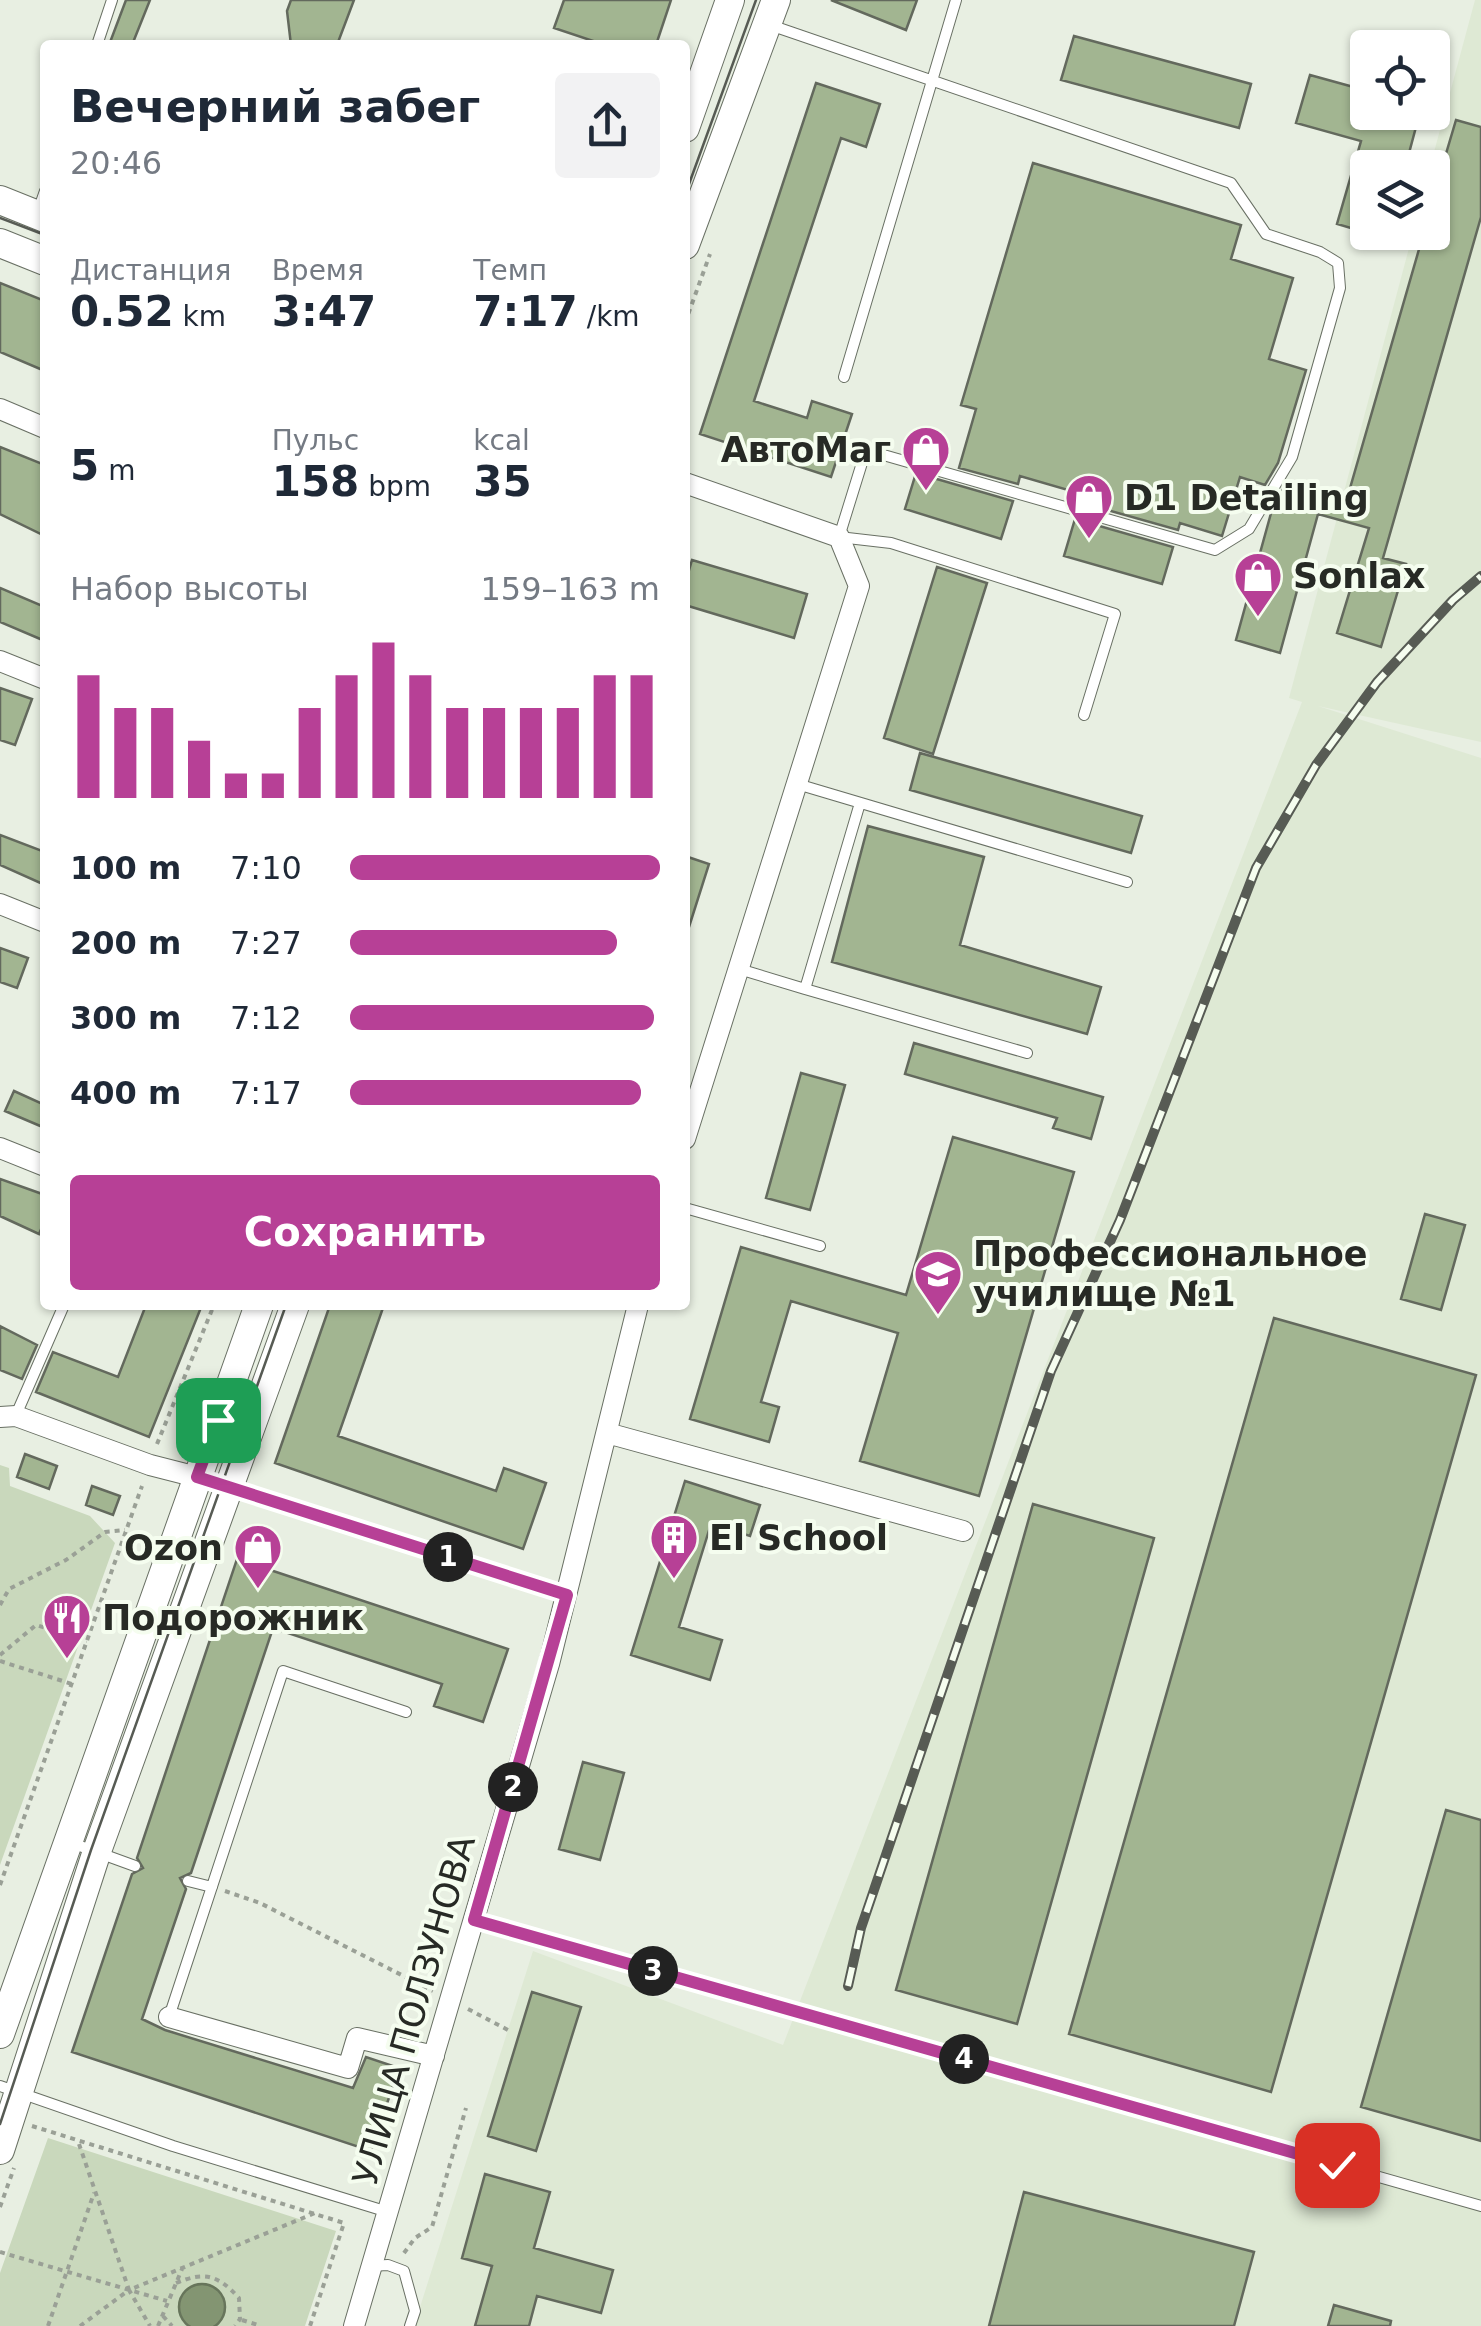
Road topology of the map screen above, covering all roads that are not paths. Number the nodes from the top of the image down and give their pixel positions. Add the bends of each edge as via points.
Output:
1 (112, 0) edge
2 (730, 0) edge
3 (956, 0) edge
4 (772, 12) edge
5 (99, 40) edge
6 (930, 81) junction
7 (690, 114) edge
8 (0, 200) edge
9 (40, 208) edge
10 (690, 232) edge
11 (0, 243) edge
12 (40, 258) edge
13 (844, 376) dead end
14 (0, 410) edge
15 (40, 426) edge
16 (690, 486) edge
17 (839, 537) junction
18 (0, 661) edge
19 (40, 677) edge
20 (1084, 715) dead end
21 (796, 784) junction
22 (860, 803) junction
23 (1127, 882) dead end
24 (0, 904) edge
25 (40, 920) edge
26 (738, 968) junction
27 (805, 989) junction
28 (1027, 1053) dead end
29 (690, 1123) edge
30 (0, 1148) edge
31 (40, 1164) edge
32 (690, 1209) edge
33 (820, 1246) dead end
34 (61, 1310) edge
35 (257, 1310) edge
36 (293, 1310) edge
37 (637, 1310) edge
38 (8, 1416) edge
39 (607, 1434) junction
40 (197, 1477) junction
41 (229, 1486) junction
42 (963, 1531) dead end
43 (567, 1595) junction
44 (406, 1712) dead end
45 (68, 1842) junction
46 (98, 1851) junction
47 (134, 1866) dead end
48 (188, 1881) dead end
49 (212, 1886) junction
50 (474, 1920) junction
51 (170, 2016) joint
52 (0, 2034) edge
53 (434, 2056) junction
54 (10, 2090) edge
55 (0, 2150) edge
56 (1481, 2206) edge
57 (388, 2212) junction
58 (369, 2266) junction
59 (354, 2326) edge
60 (410, 2326) edge

1 - 5 lane
2 - 7 main road
3 - 6 lane
4 - 6 lane
4 - 10 main road
6 - 13 lane
6 - 17 lane via 1231,183 1266,234 1338,263 1340,288 1292,457 1249,529 1216,550 866,450
8 - 9 main road
11 - 12 main road
14 - 15 street
16 - 17 street
17 - 20 lane via 891,544 1115,614
17 - 21 street via 859,586
18 - 19 street
21 - 22 lane
21 - 26 street
22 - 23 lane
22 - 27 lane
24 - 25 street
26 - 27 lane
26 - 29 street
27 - 28 lane
30 - 31 street
32 - 33 lane
34 - 38 lane
35 - 40 main road
36 - 41 main road
37 - 39 street, УЛИЦА ПОЛЗУНОВА
38 - 40 street
39 - 42 street
39 - 43 street, УЛИЦА ПОЛЗУНОВА
40 - 41 main road
40 - 45 main road
41 - 43 lane
41 - 46 main road
43 - 50 street, УЛИЦА ПОЛЗУНОВА
44 - 49 lane via 282,1670
45 - 46 lane
45 - 52 main road
46 - 47 lane
46 - 54 main road
48 - 49 lane
49 - 51 lane
50 - 53 street, УЛИЦА ПОЛЗУНОВА
50 - 56 lane
51 - 53 street via 348,2068 357,2038
53 - 57 street, УЛИЦА ПОЛЗУНОВА
54 - 55 main road
54 - 57 lane
57 - 58 street, УЛИЦА ПОЛЗУНОВА
58 - 59 street, УЛИЦА ПОЛЗУНОВА
58 - 60 lane via 404,2270 414,2311

